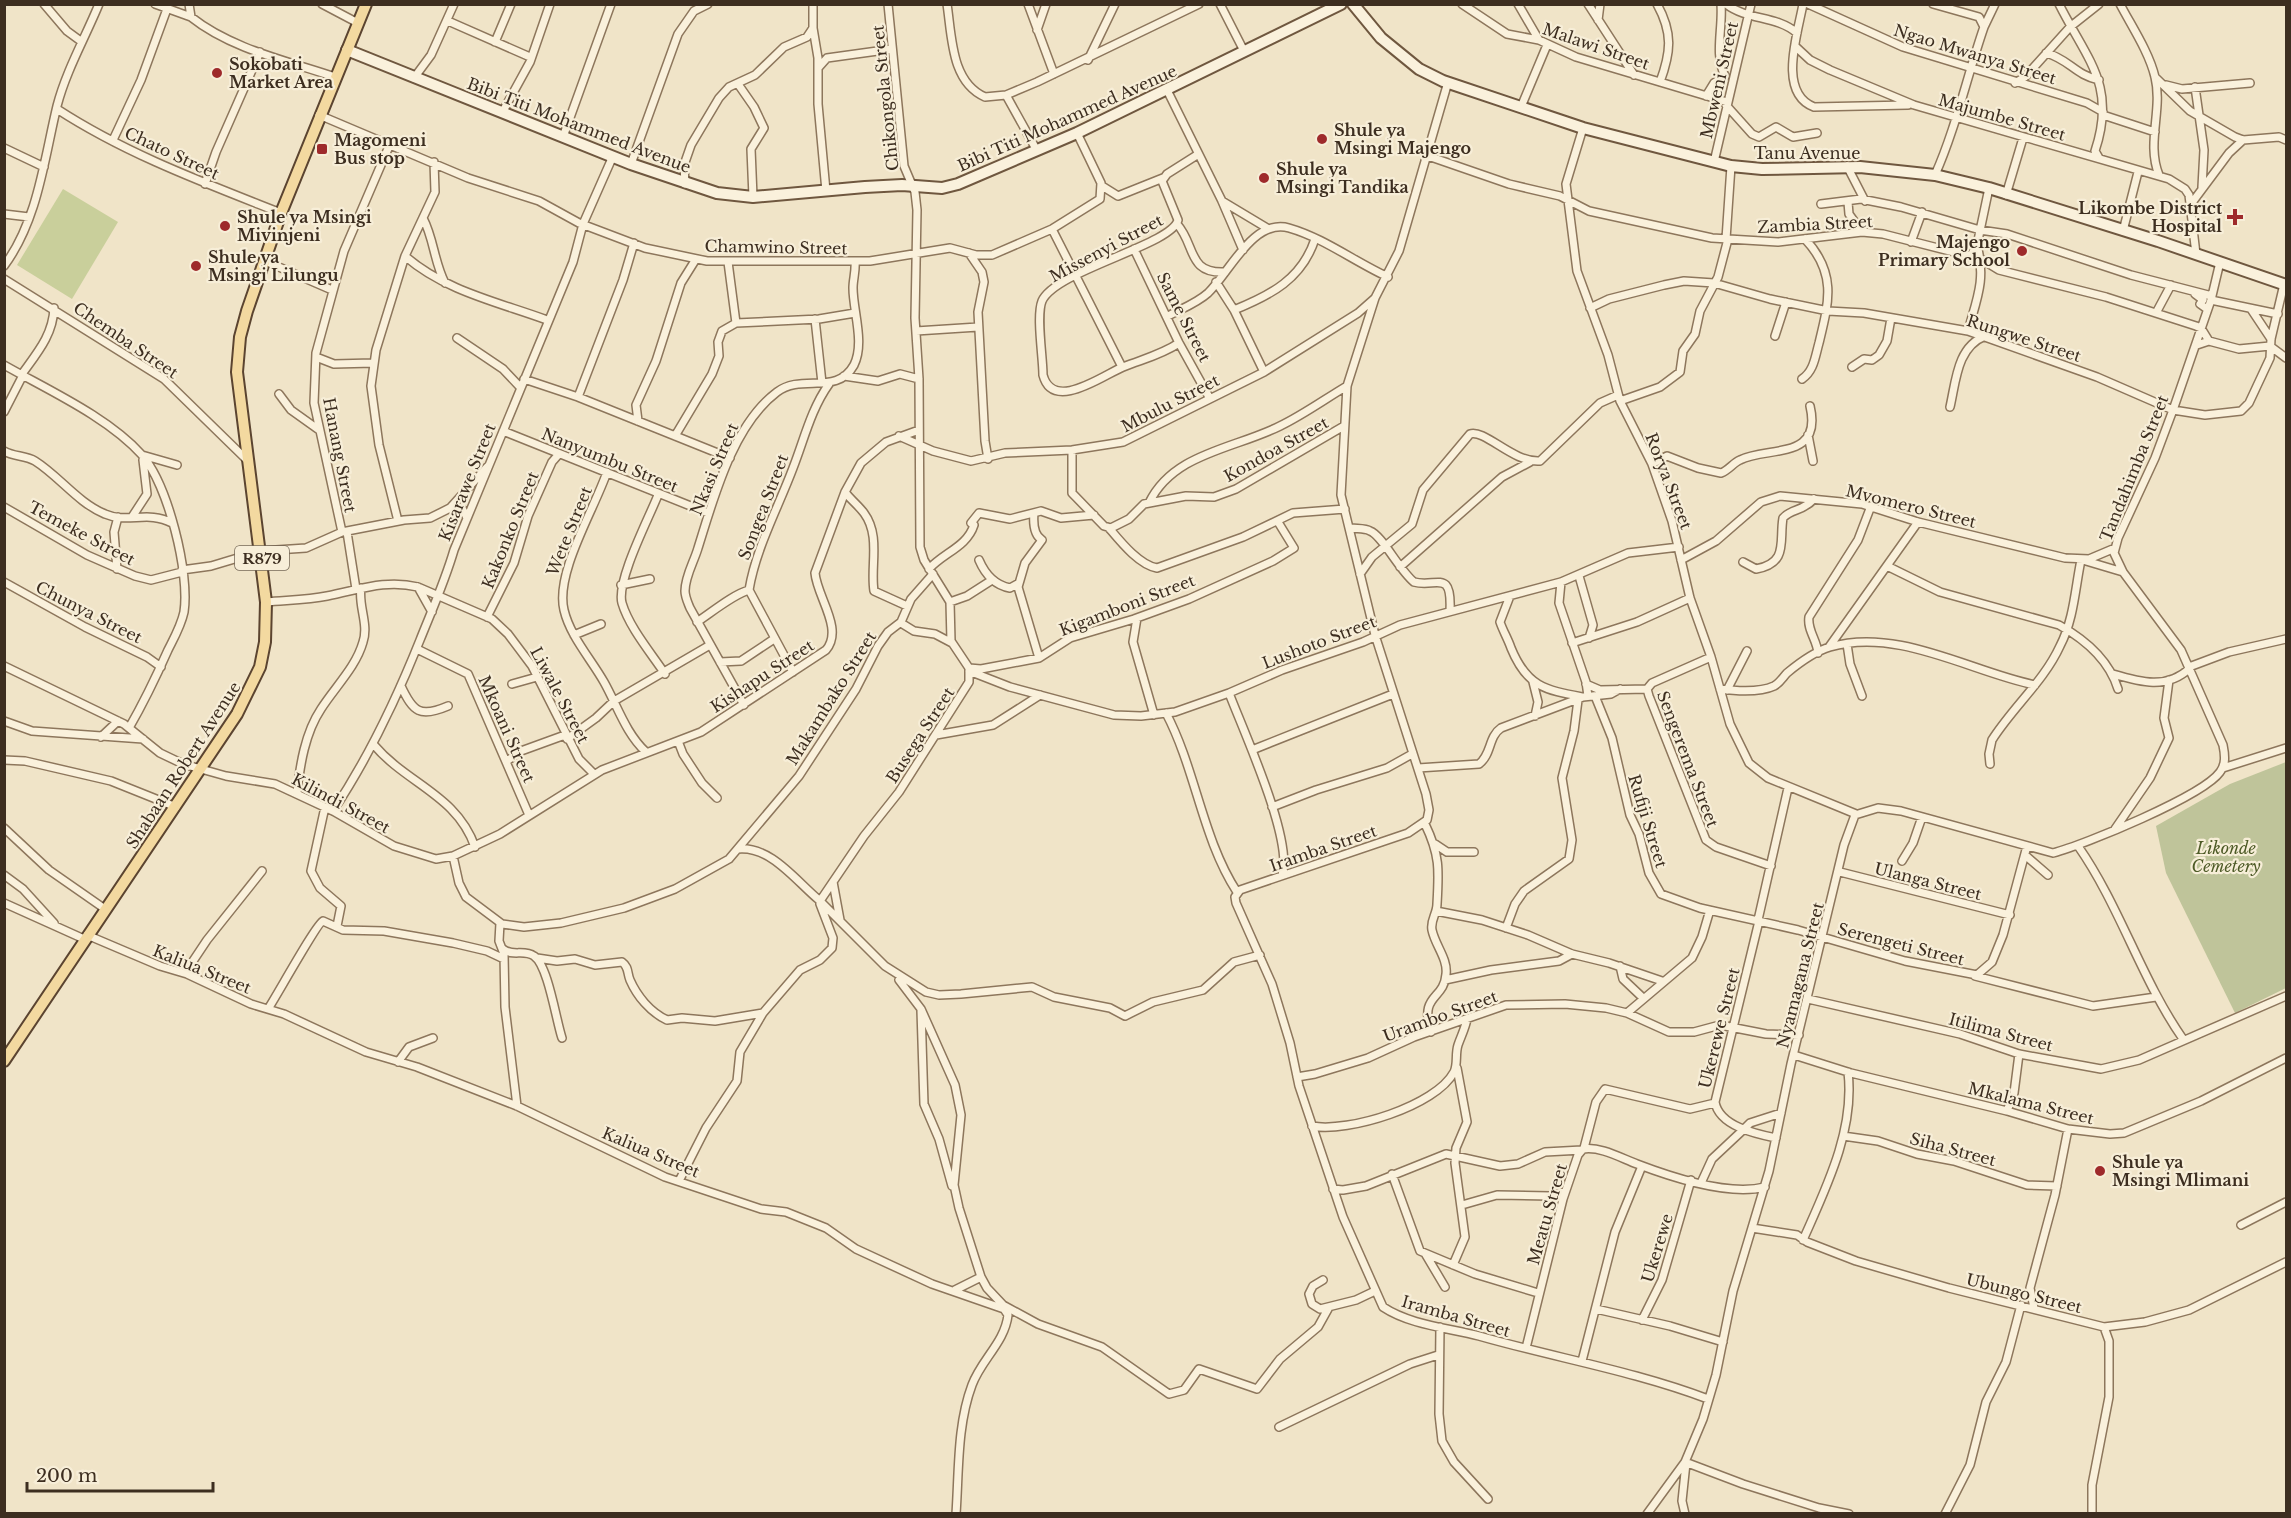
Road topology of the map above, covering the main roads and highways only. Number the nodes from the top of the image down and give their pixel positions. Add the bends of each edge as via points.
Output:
1 (366, 4) edge
2 (4, 1061) edge

1 - 2 main road, Shabaan Robert Avenue / R879 via 281,213 240,337 237,372 266,602 265,642 252,688

